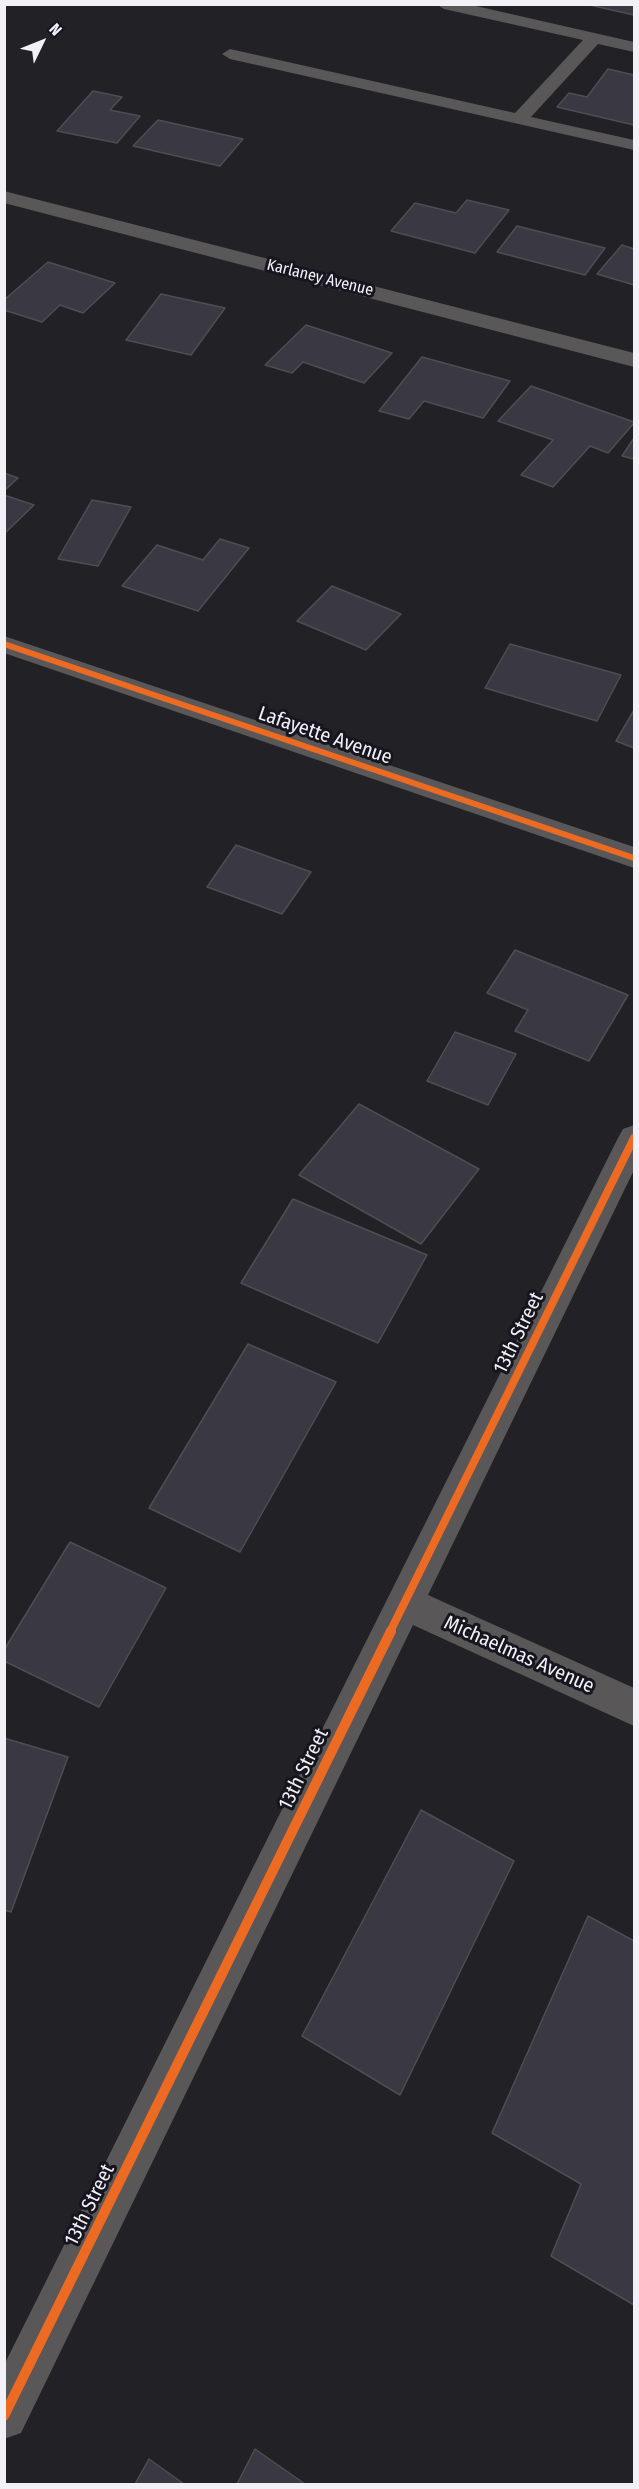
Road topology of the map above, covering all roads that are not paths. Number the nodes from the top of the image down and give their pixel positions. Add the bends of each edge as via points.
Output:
1 (444, 4) edge
2 (594, 38) junction
3 (634, 47) edge
4 (230, 54) dead end
5 (519, 119) junction
6 (634, 146) edge
7 (4, 197) edge
8 (634, 360) edge
9 (4, 645) edge
10 (634, 858) edge
11 (634, 1138) edge
12 (404, 1603) junction
13 (634, 1707) edge
14 (4, 2416) edge

1 - 2 lane
2 - 3 lane
2 - 5 lane
4 - 5 lane
5 - 6 lane
7 - 8 street, Karlaney Avenue
9 - 10 street, Lafayette Avenue
11 - 12 street, 13th Street
12 - 13 street, Michaelmas Avenue
12 - 14 street, 13th Street

